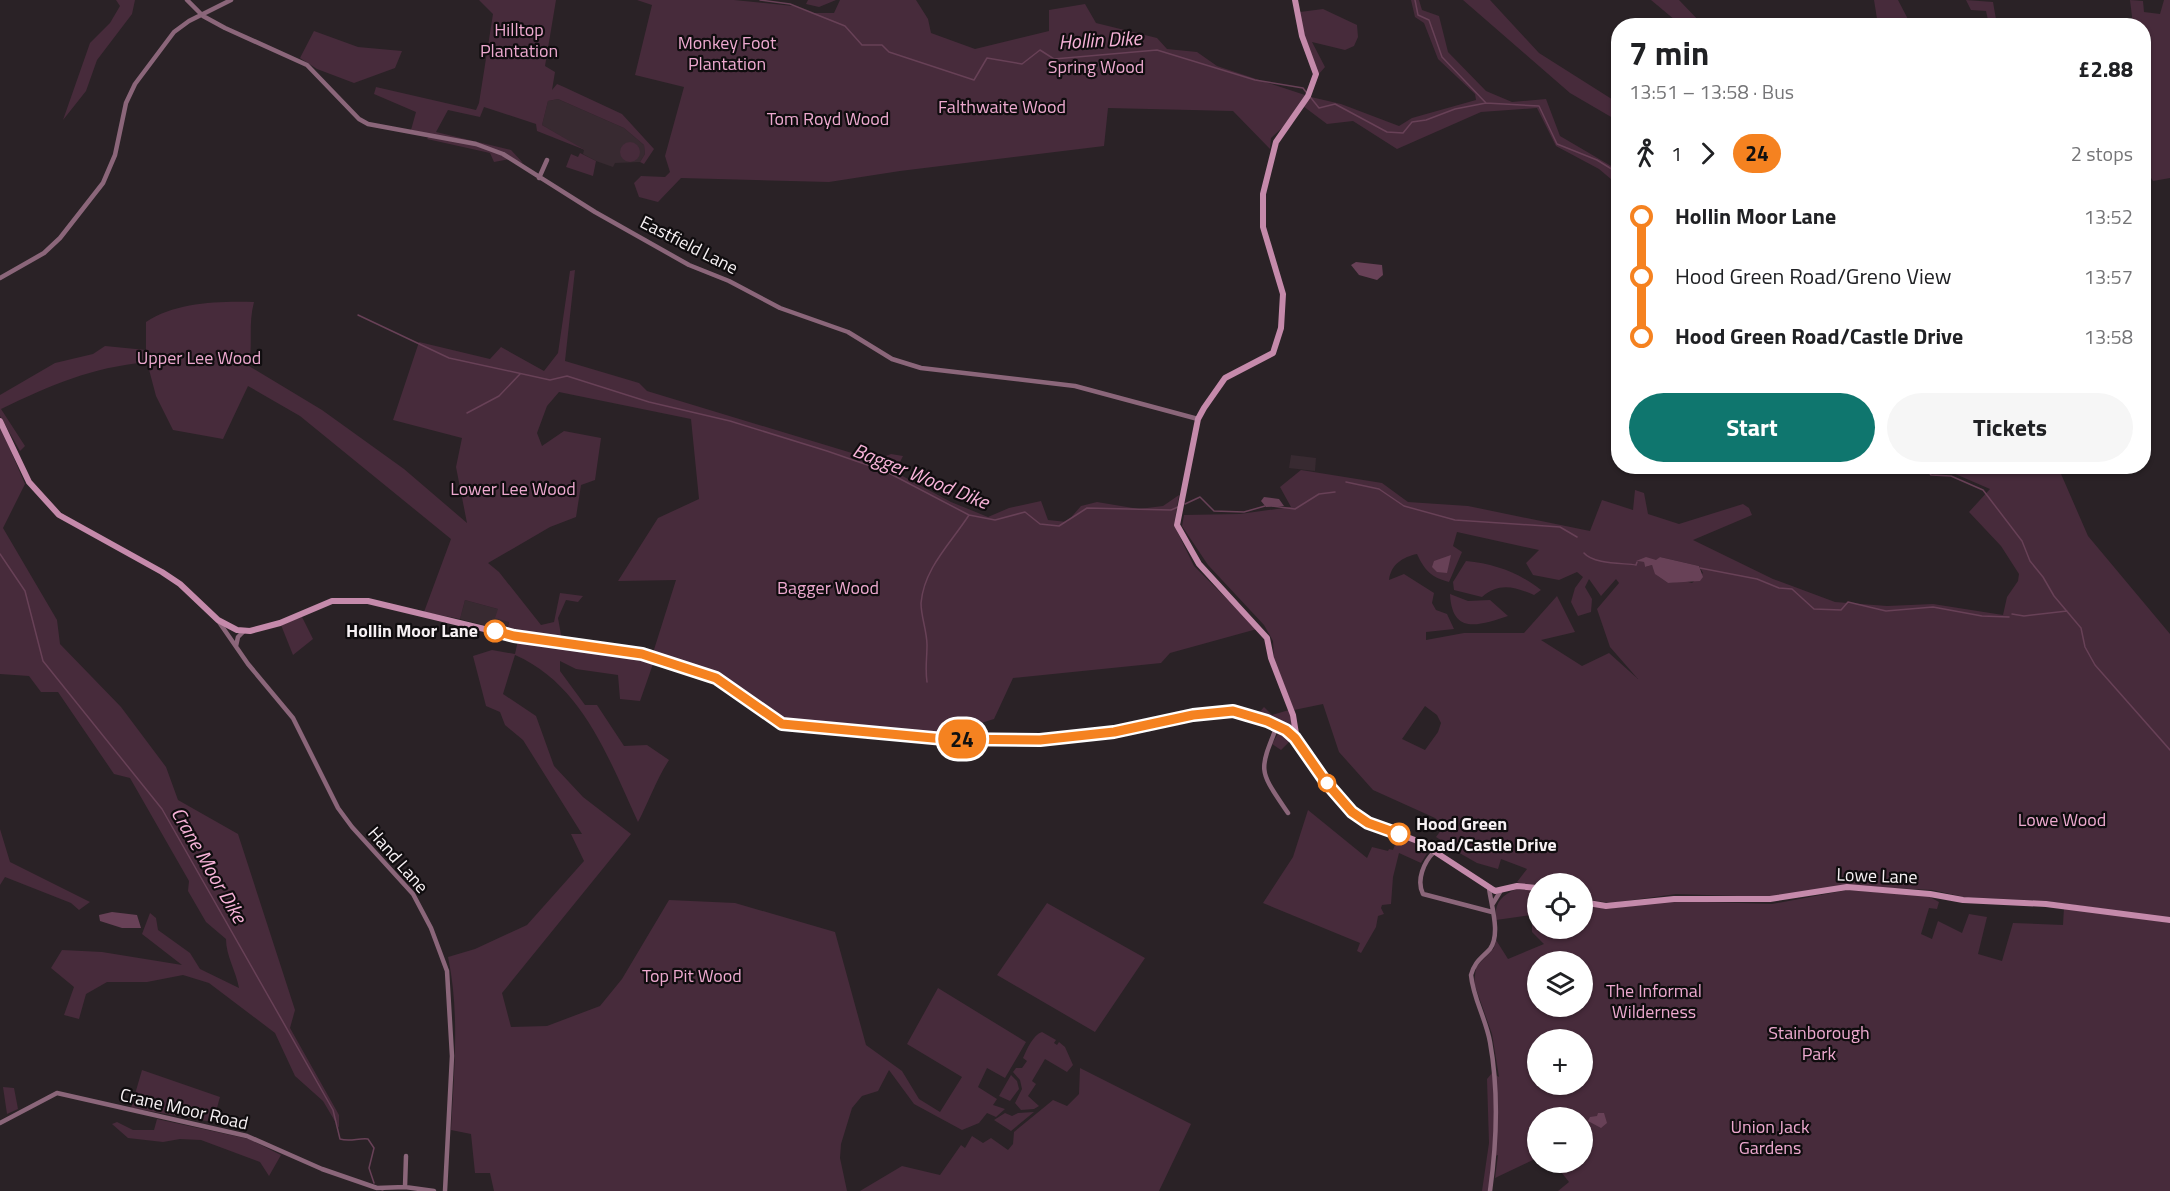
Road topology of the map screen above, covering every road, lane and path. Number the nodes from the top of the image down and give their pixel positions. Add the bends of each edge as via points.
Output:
1 (187, 0) edge
2 (231, 0) edge
3 (1295, 0) edge
4 (203, 15) junction
5 (547, 160) dead end
6 (539, 178) junction
7 (0, 278) edge
8 (1198, 419) junction
9 (0, 421) edge
10 (218, 620) junction
11 (244, 630) junction
12 (236, 645) junction
13 (1277, 726) junction
14 (1297, 740) junction
15 (1288, 813) dead end
16 (1434, 852) junction
17 (1527, 887) edge
18 (1489, 888) junction
19 (1500, 892) junction
20 (1593, 904) edge
21 (1492, 909) junction
22 (2170, 920) edge
23 (0, 1123) edge
24 (406, 1156) dead end
25 (405, 1187) junction
26 (434, 1191) edge
27 (445, 1191) edge
28 (1490, 1191) edge

1 - 4 street, Eastfield Lane
2 - 4 street
3 - 8 street via 1302,36 1316,74 1309,94 1276,142 1263,194 1263,227 1283,294 1281,328 1273,353 1225,378
4 - 6 street, Eastfield Lane via 262,47 307,65 368,124 476,144 503,154
4 - 7 street via 174,32 135,84 103,183 44,253
5 - 6 street
6 - 8 street, Eastfield Lane via 689,265 774,306 848,332 892,359 921,368 1075,386
8 - 14 street via 1177,525 1198,564 1267,638
9 - 10 street via 29,482 59,515 162,572
10 - 11 street
10 - 12 street, Hand Lane
11 - 12 street
11 - 13 street via 280,623 332,601 351,599 514,636 642,654 716,678 782,724 944,739 1040,740 1114,732 1225,711
12 - 27 street, Hand Lane via 293,718 327,788 352,827 417,900 439,950 447,971 452,1056
13 - 14 street
13 - 15 street via 1262,767 1267,782
14 - 16 street via 1335,793 1360,819 1420,842
16 - 18 street
16 - 21 street via 1424,863 1420,887 1423,894
17 - 19 street
18 - 19 street
18 - 21 street
19 - 21 street
20 - 22 street, Lowe Lane via 1685,898 1770,899 1847,887 1963,900 2046,903
21 - 28 street via 1492,947 1479,958 1471,975 1490,1040 1496,1079 1497,1143
23 - 25 street, Crane Moor Road via 57,1094 248,1136 377,1188
24 - 25 street
25 - 26 street, Crane Moor Road

